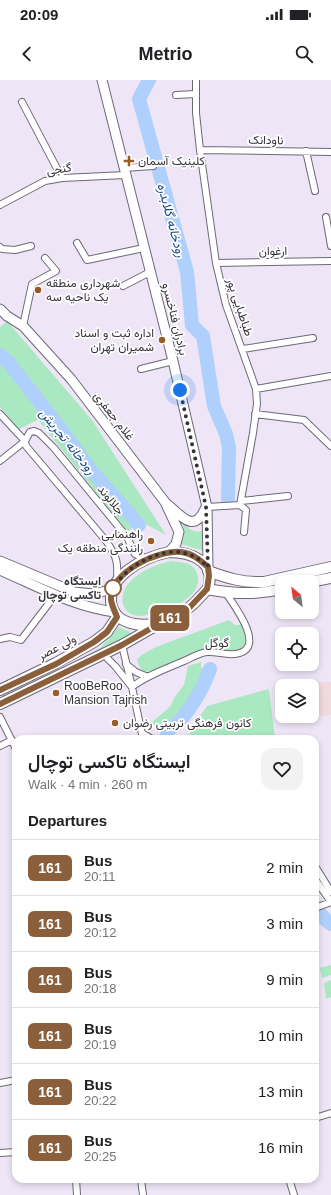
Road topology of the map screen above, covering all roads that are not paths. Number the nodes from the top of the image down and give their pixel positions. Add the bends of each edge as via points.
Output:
1 (102, 80) edge
2 (196, 80) edge
3 (196, 94) junction
4 (176, 95) dead end
5 (22, 102) dead end
6 (200, 150) junction
7 (306, 151) junction
8 (331, 152) edge
9 (153, 166) dead end
10 (125, 172) junction
11 (62, 178) junction
12 (315, 191) dead end
13 (0, 204) edge
14 (326, 217) dead end
15 (77, 243) dead end
16 (32, 246) dead end
17 (331, 246) edge
18 (0, 247) edge
19 (144, 248) junction
20 (45, 258) dead end
21 (331, 261) edge
22 (216, 263) junction
23 (150, 272) junction
24 (123, 286) dead end
25 (0, 309) edge
26 (24, 326) junction
27 (313, 338) dead end
28 (243, 349) junction
29 (173, 361) junction
30 (141, 369) dead end
31 (331, 376) edge
32 (256, 389) junction
33 (0, 414) edge
34 (256, 414) junction
35 (25, 441) junction
36 (331, 446) edge
37 (0, 461) edge
38 (288, 496) dead end
39 (165, 502) junction
40 (240, 503) junction
41 (206, 507) junction
42 (244, 532) dead end
43 (169, 552) junction
44 (147, 559) junction
45 (0, 561) edge
46 (331, 567) edge
47 (208, 569) junction
48 (0, 570) edge
49 (331, 578) edge
50 (319, 580) edge
51 (115, 585) junction
52 (207, 589) junction
53 (275, 590) edge
54 (226, 593) junction
55 (56, 594) junction
56 (116, 615) junction
57 (164, 621) junction
58 (0, 639) edge
59 (122, 645) junction
60 (103, 654) junction
61 (126, 664) junction
62 (148, 677) junction
63 (132, 688) junction
64 (0, 690) edge
65 (0, 704) edge
66 (0, 717) edge
67 (142, 735) edge
68 (12, 740) joint
69 (0, 746) edge
70 (319, 872) edge
71 (319, 885) edge
72 (331, 892) edge
73 (331, 902) edge
74 (319, 906) edge
75 (12, 1081) edge
76 (0, 1083) edge
77 (331, 1113) edge
78 (319, 1117) edge
79 (12, 1152) edge
80 (0, 1153) edge
81 (76, 1183) edge
82 (142, 1183) edge
83 (290, 1183) edge
84 (77, 1195) edge
85 (143, 1195) edge
86 (294, 1195) edge

1 - 10 main road, برادران فناخسرو
2 - 3 street, طباطبایی پور
3 - 4 street
3 - 6 street, طباطبایی پور
5 - 11 street
6 - 7 street, ناودانک
6 - 22 street, طباطبایی پور
7 - 8 street, ناودانک
7 - 12 street
9 - 10 street, گنجی
10 - 11 street, گنجی
10 - 19 main road, برادران فناخسرو
11 - 13 street, گنجی via 44,181
14 - 17 street
15 - 19 street via 87,260
16 - 18 street via 15,250
19 - 23 main road, برادران فناخسرو
20 - 26 street via 56,271 32,284
21 - 22 street, ارغوان
22 - 28 street, طباطبایی پور via 226,305
23 - 24 street
23 - 29 main road, برادران فناخسرو
25 - 26 main road, غلام جعفری
26 - 39 main road, غلام جعفری via 71,379
27 - 28 street
28 - 32 street, طباطبایی پور
29 - 30 street
29 - 41 main road, برادران فناخسرو
31 - 32 street
32 - 34 street, طباطبایی پور
33 - 35 street
34 - 36 street via 304,420
34 - 40 street, طباطبایی پور
35 - 37 street
35 - 44 street, جلالوند via 30,432 34,431 43,436 127,537 135,554
35 - 51 street via 26,446 114,552 118,563
38 - 40 street
39 - 41 main road via 190,522 198,520
39 - 43 main road, غلام جعفری via 179,532 176,544
40 - 41 street
40 - 42 street via 246,510
41 - 47 main road, برادران فناخسرو
43 - 44 main road
43 - 47 main road via 182,552 194,556
44 - 51 main road via 130,569
45 - 51 main road via 74,592 92,594
46 - 47 main road via 264,582 233,580
47 - 52 main road
48 - 55 main road
49 - 50 main road
51 - 56 main road via 111,599
52 - 54 main road
52 - 57 main road via 188,609
53 - 54 main road via 242,594
54 - 62 street, گوگل via 247,627 249,642 246,650 230,655 206,652
55 - 56 main road
55 - 58 street via 21,640 10,637
56 - 57 main road via 129,623 150,624
56 - 64 main road, ولی عصر via 107,632 94,642 56,664
57 - 59 main road
59 - 60 main road
59 - 61 street
60 - 63 street
60 - 65 main road
61 - 62 street
61 - 63 street
62 - 63 street, گوگل
63 - 67 street
66 - 68 street
68 - 69 street
70 - 72 street
71 - 73 street
73 - 74 street
75 - 76 street
77 - 78 street
79 - 80 street
81 - 84 street
82 - 85 street
83 - 86 street

